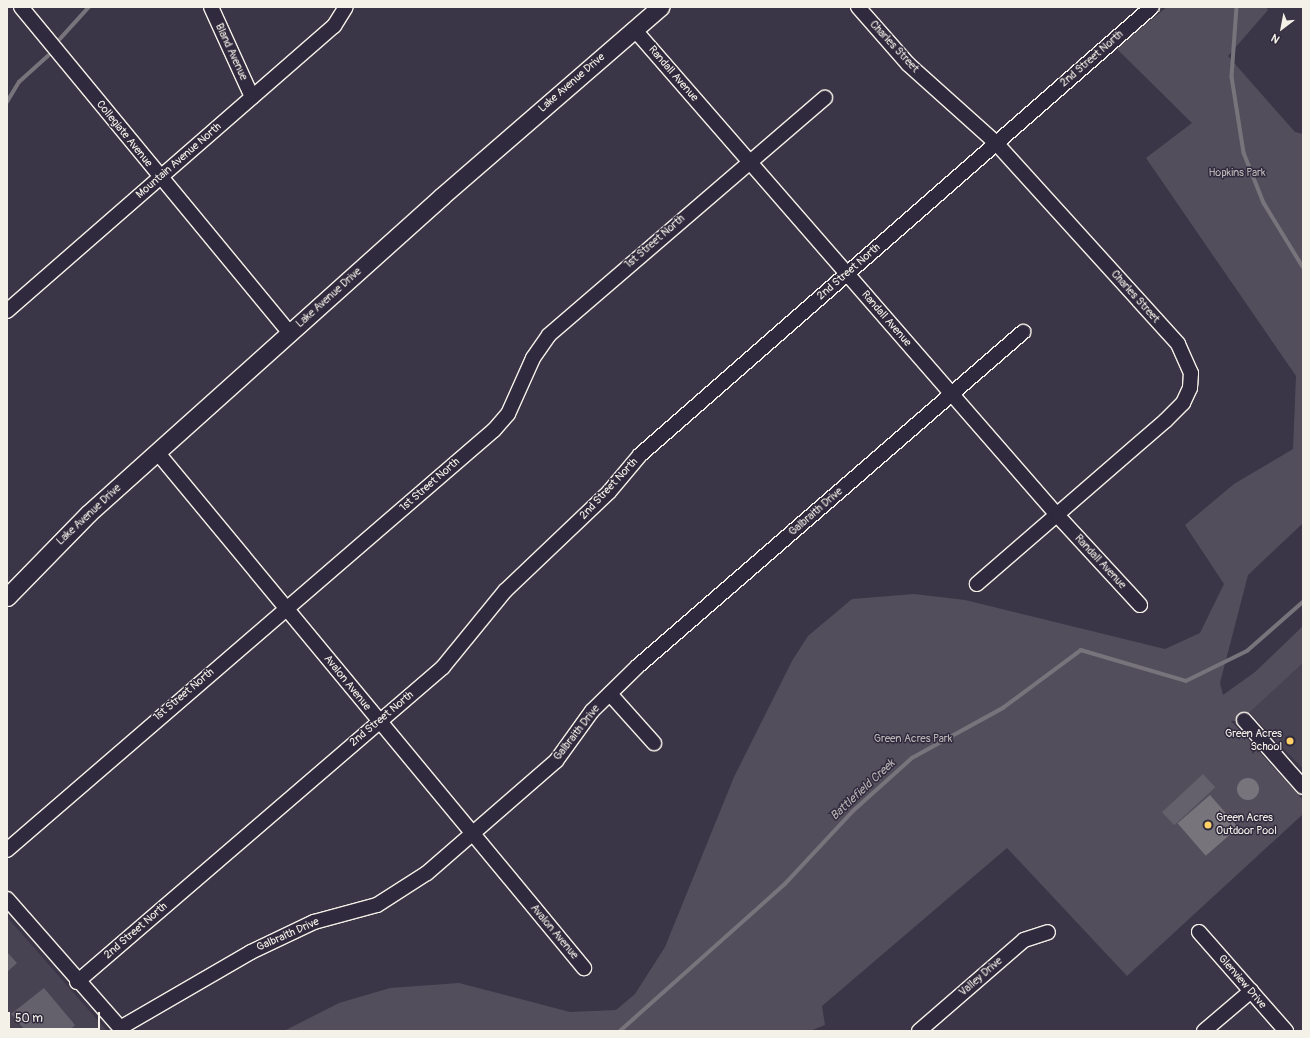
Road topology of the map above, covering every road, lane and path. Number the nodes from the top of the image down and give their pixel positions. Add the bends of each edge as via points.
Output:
1 (21, 7) edge
2 (211, 7) edge
3 (346, 7) edge
4 (660, 7) edge
5 (858, 7) edge
6 (1152, 7) edge
7 (634, 29) junction
8 (252, 97) junction
9 (825, 98) dead end
10 (996, 143) junction
11 (750, 161) junction
12 (160, 177) junction
13 (847, 274) junction
14 (7, 311) edge
15 (1023, 332) dead end
16 (290, 333) junction
17 (952, 395) junction
18 (157, 452) junction
19 (1058, 516) junction
20 (977, 584) dead end
21 (7, 597) edge
22 (1140, 605) dead end
23 (287, 608) junction
24 (610, 694) junction
25 (1244, 720) dead end
26 (378, 722) junction
27 (654, 742) dead end
28 (1303, 787) edge
29 (472, 835) junction
30 (7, 850) edge
31 (7, 899) edge
32 (1048, 932) dead end
33 (1199, 932) dead end
34 (584, 968) dead end
35 (78, 982) junction
36 (1251, 991) junction
37 (121, 1029) edge
38 (919, 1031) edge
39 (1204, 1031) edge
40 (1286, 1031) edge

1 - 12 street, Collegiate Avenue
2 - 8 street, Bland Avenue
3 - 8 street, Mountain Avenue North via 334,26
4 - 7 street, Lake Avenue Drive
5 - 10 street, Charles Street via 908,64
6 - 10 street, 2nd Street North
7 - 11 street, Randall Avenue
7 - 16 street, Lake Avenue Drive
8 - 12 street, Mountain Avenue North
9 - 11 street, 1st Street North
10 - 13 street, 2nd Street North
10 - 19 street, Charles Street via 1178,344 1191,374 1190,388 1183,403
11 - 13 street, Randall Avenue
11 - 23 street, 1st Street North via 549,335 533,358 508,414 494,430
12 - 14 street, Mountain Avenue North
12 - 16 street, Collegiate Avenue
13 - 17 street, Randall Avenue
13 - 26 street, 2nd Street North via 640,455 610,492 505,591 443,667
15 - 17 street, Galbraith Drive
16 - 18 street, Lake Avenue Drive
17 - 19 street, Randall Avenue
17 - 24 street, Galbraith Drive
18 - 21 street, Lake Avenue Drive via 89,513
18 - 23 street, Avalon Avenue
19 - 20 street, Charles Street
19 - 22 street, Randall Avenue
23 - 26 street, Avalon Avenue
23 - 30 street, 1st Street North
24 - 27 street
24 - 29 street, Galbraith Drive via 592,710 556,761
25 - 28 street
26 - 29 street, Avalon Avenue
26 - 35 street, 2nd Street North
29 - 34 street, Avalon Avenue
29 - 37 street, Galbraith Drive via 427,873 377,905 314,922 251,952
31 - 35 street, Galbraith Drive
32 - 38 street, Valley Drive via 1024,940
33 - 36 street, Glenview Drive
35 - 37 street, Galbraith Drive
36 - 39 street
36 - 40 street, Glenview Drive

